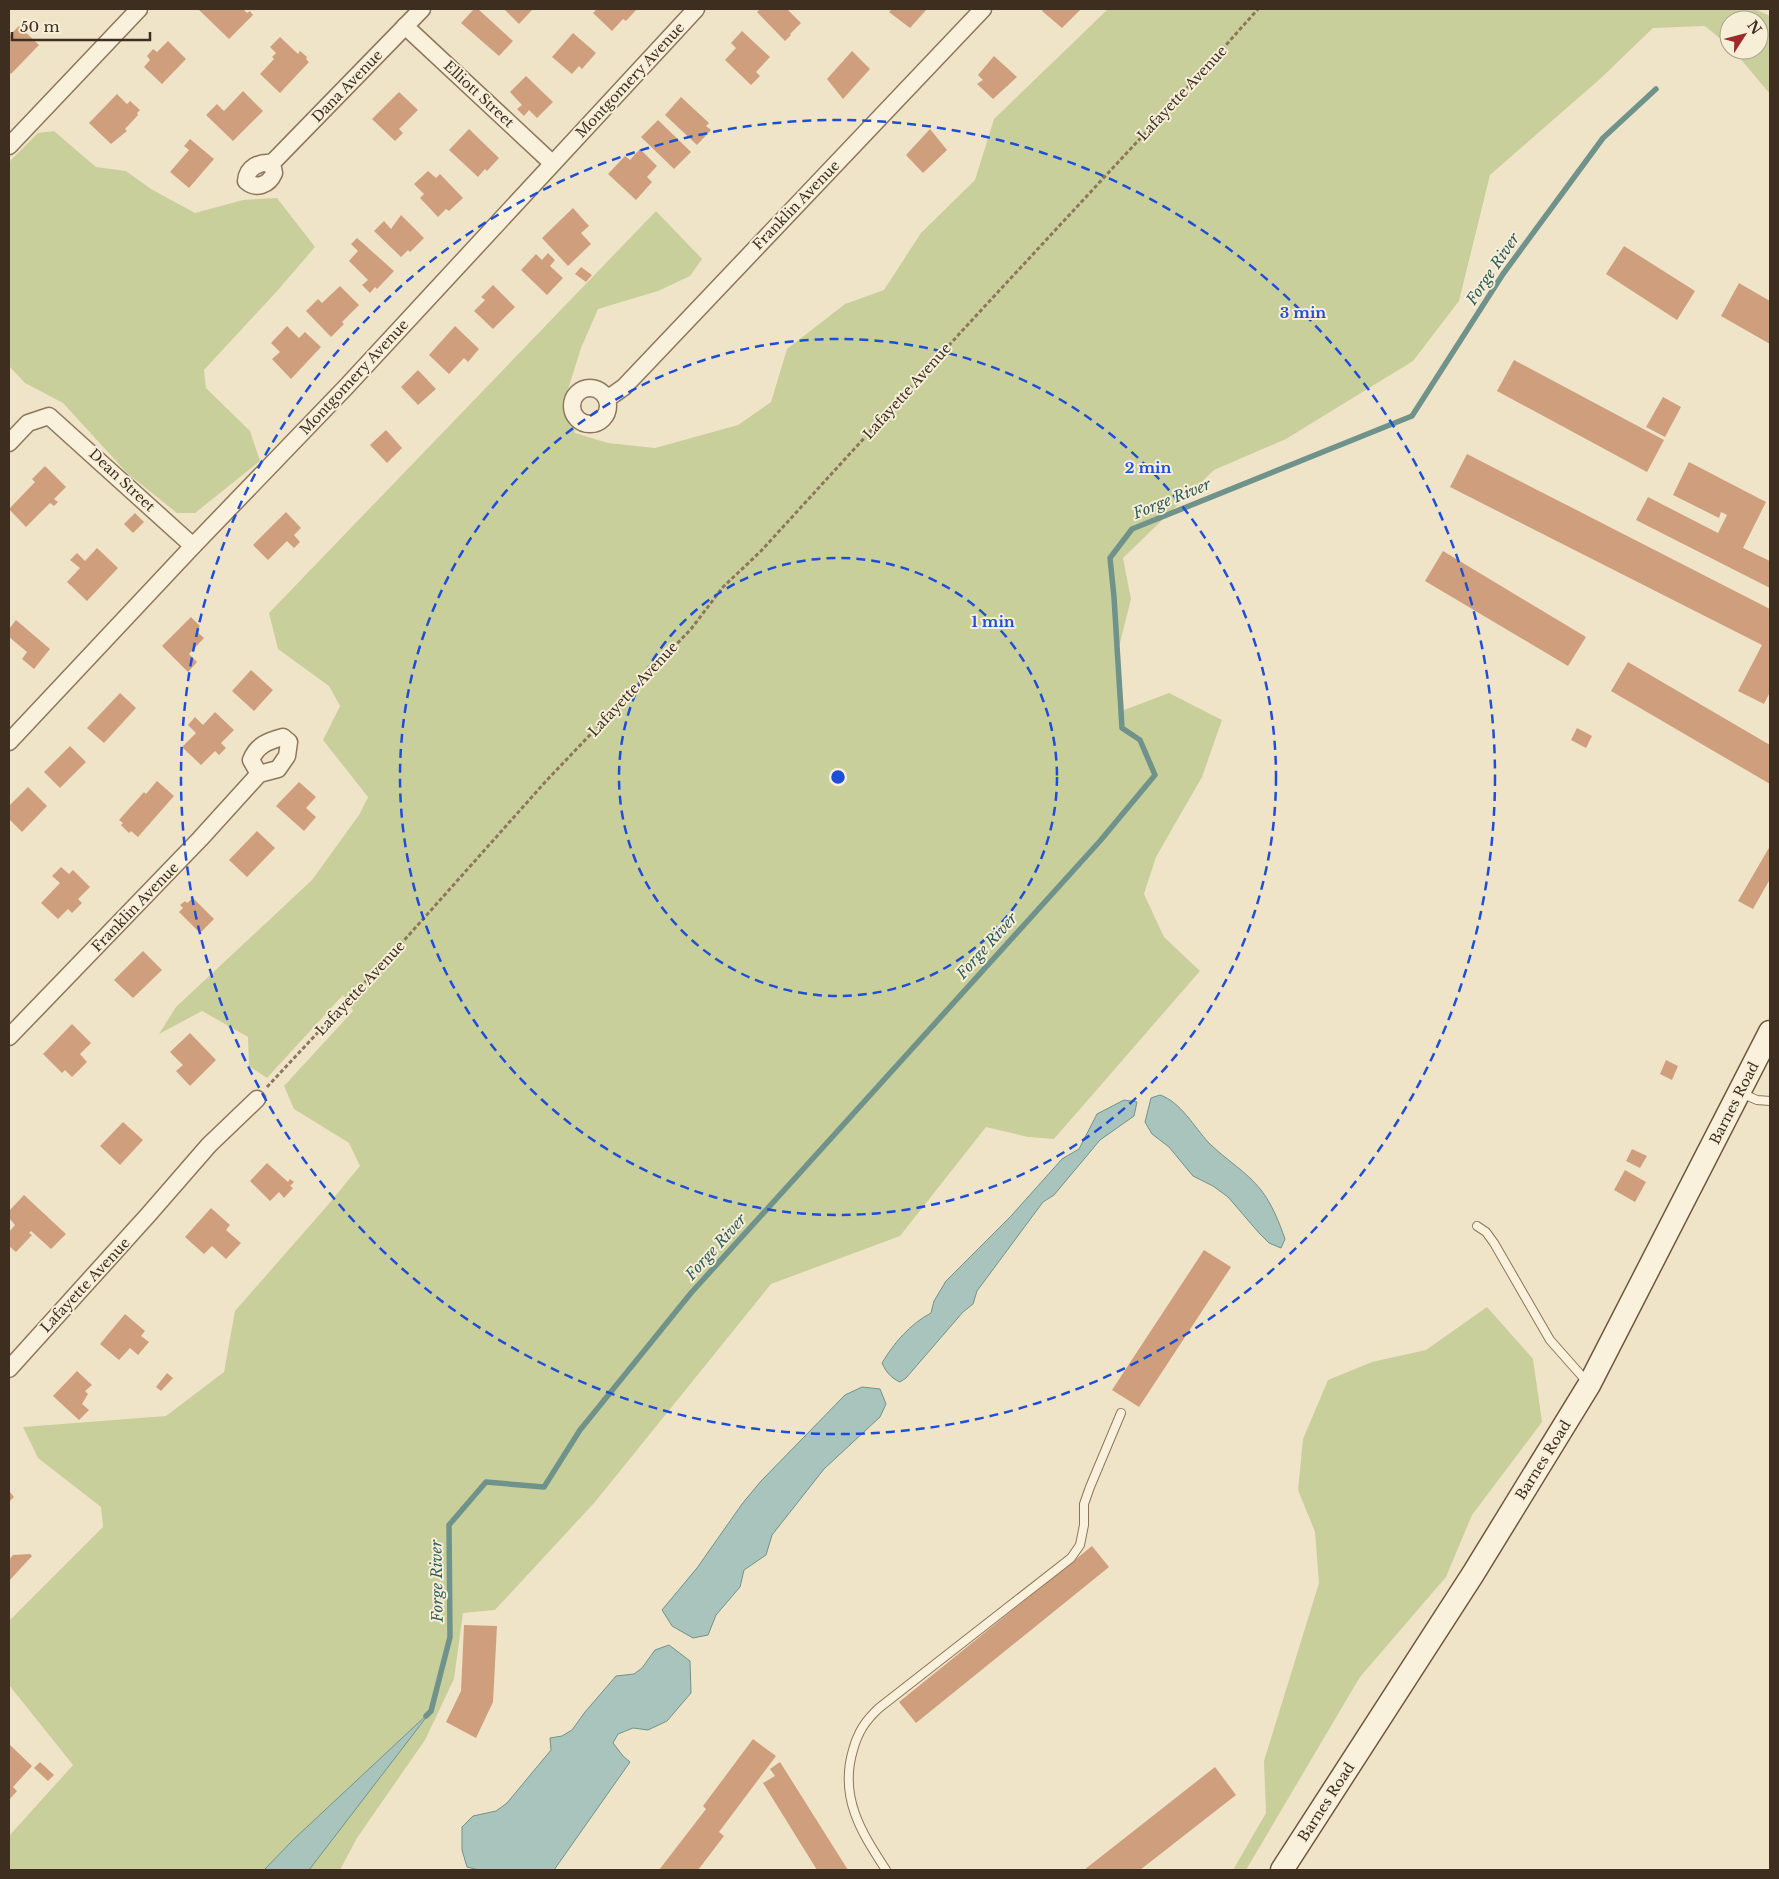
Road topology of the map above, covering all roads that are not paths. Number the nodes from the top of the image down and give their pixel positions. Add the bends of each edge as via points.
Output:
1 (139, 9) edge
2 (422, 9) edge
3 (696, 9) edge
4 (983, 9) edge
5 (406, 26) junction
6 (9, 146) edge
7 (272, 163) dead end
8 (552, 163) junction
9 (607, 399) dead end
10 (9, 443) edge
11 (193, 546) junction
12 (9, 742) edge
13 (259, 774) dead end
14 (1770, 1032) edge
15 (9, 1037) edge
16 (1740, 1092) junction
17 (257, 1099) road end
18 (1770, 1101) edge
19 (1478, 1226) dead end
20 (9, 1369) edge
21 (1589, 1385) junction
22 (1121, 1413) dead end
23 (886, 1870) edge
24 (1282, 1870) edge

1 - 6 street
2 - 5 street, Dana Avenue
3 - 8 street, Montgomery Avenue
4 - 9 street, Franklin Avenue via 624,387
5 - 7 street, Dana Avenue
5 - 8 street, Elliott Street
8 - 11 street, Montgomery Avenue via 346,387
10 - 11 street, Dean Street via 28,423 49,416
11 - 12 street, Montgomery Avenue
13 - 15 street, Franklin Avenue
14 - 16 street, Barnes Road
16 - 18 lane via 1757,1100
16 - 21 street, Barnes Road
17 - 20 street, Lafayette Avenue via 209,1145
19 - 21 lane via 1494,1243 1550,1340
21 - 24 street, Barnes Road via 1473,1574
22 - 23 lane via 1084,1504 1080,1544 1071,1558 879,1708 858,1734 847,1781 849,1799 868,1841

